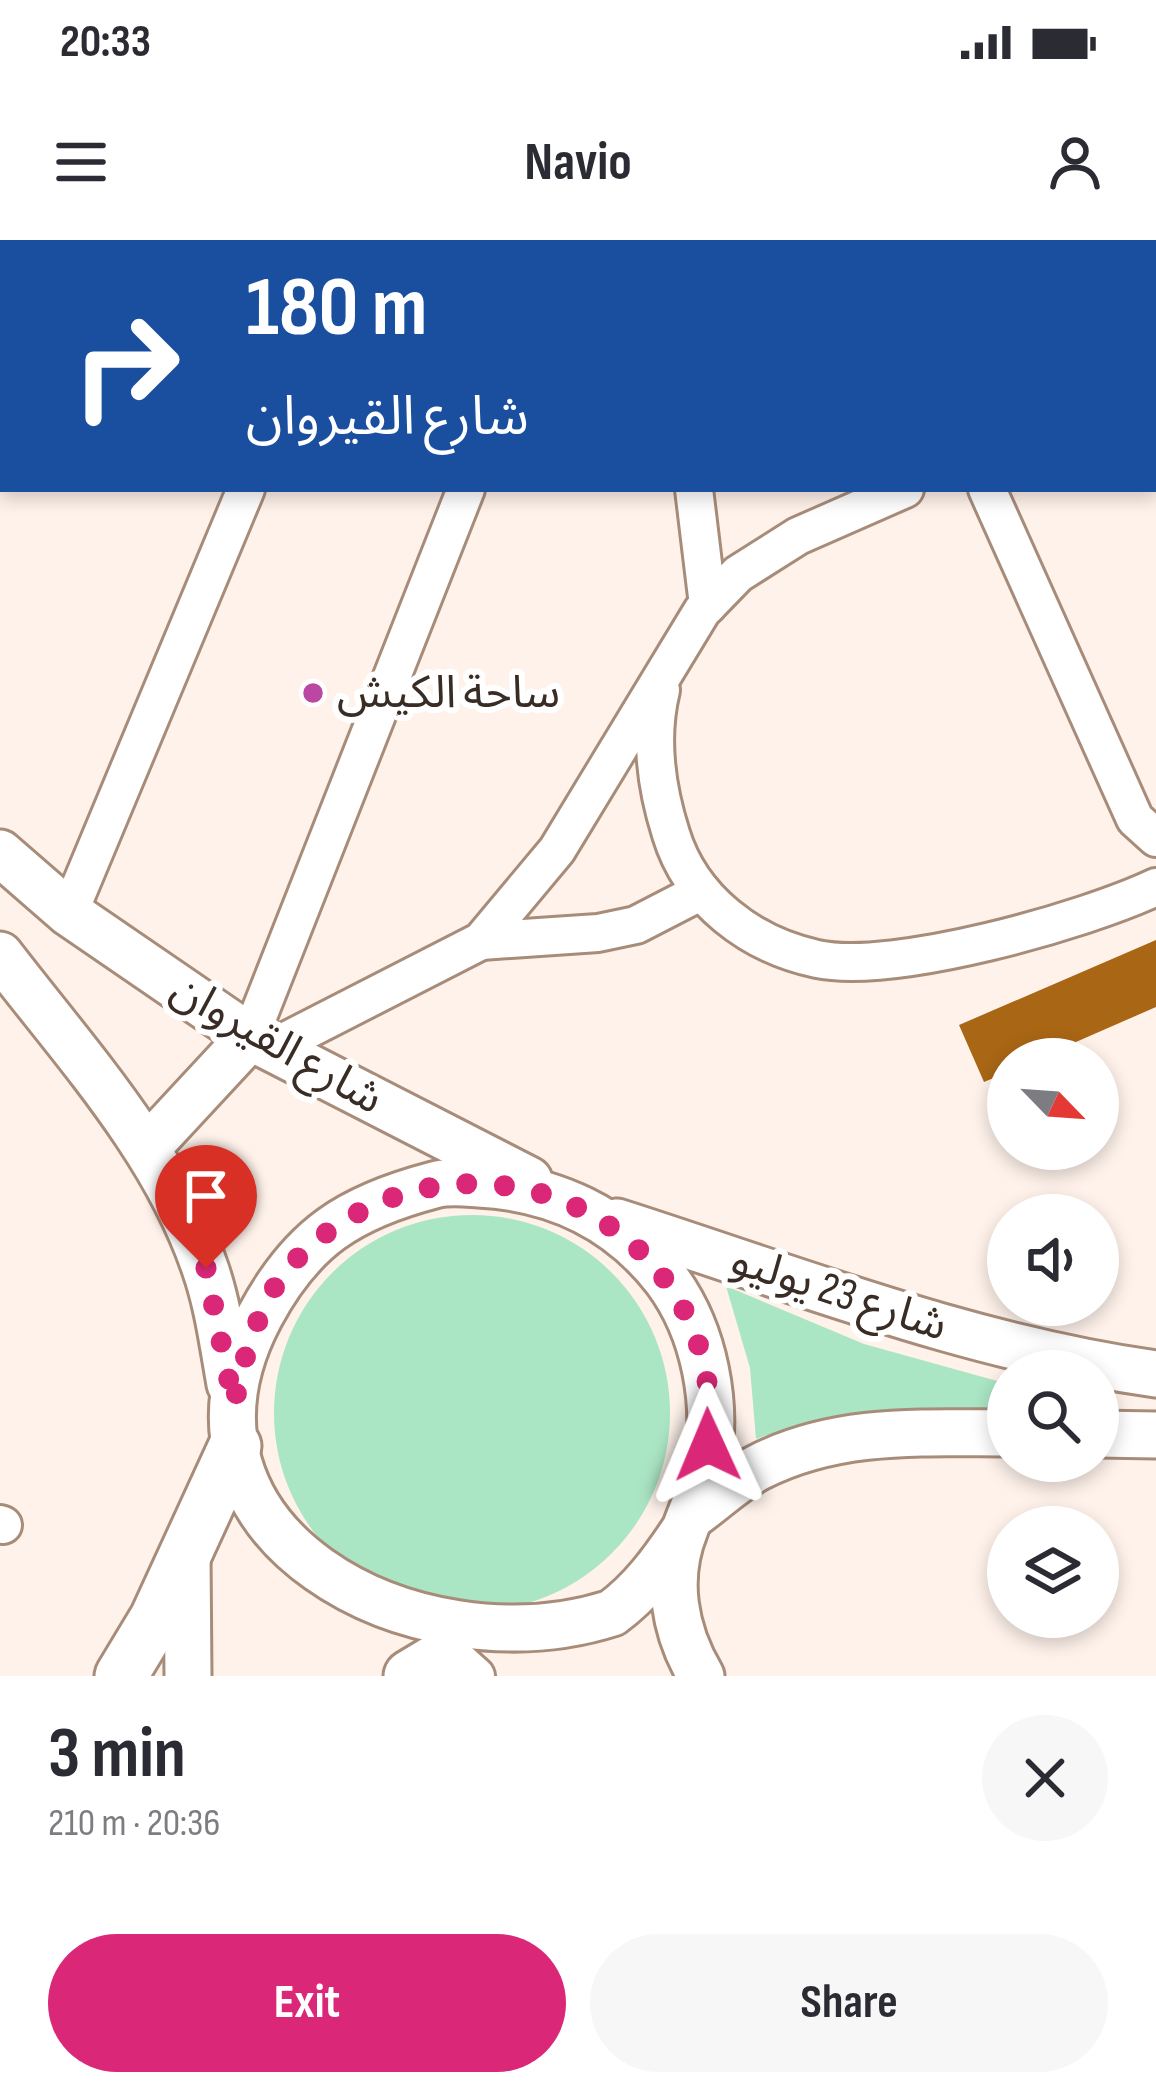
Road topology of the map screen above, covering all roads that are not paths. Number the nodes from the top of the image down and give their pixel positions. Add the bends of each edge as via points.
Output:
1 (245, 492) edge
2 (465, 492) edge
3 (694, 492) edge
4 (898, 492) edge
5 (988, 492) edge
6 (708, 605) junction
7 (665, 670) junction
8 (1156, 838) edge
9 (0, 853) edge
10 (1156, 887) edge
11 (700, 892) junction
12 (70, 913) junction
13 (481, 941) junction
14 (0, 955) edge
15 (261, 1042) junction
16 (147, 1148) junction
17 (585, 1209) junction
18 (1156, 1374) edge
19 (234, 1426) junction
20 (987, 1433) edge
21 (1119, 1434) edge
22 (1156, 1435) edge
23 (687, 1524) junction
24 (187, 1554) junction
25 (446, 1667) edge
26 (121, 1676) edge
27 (188, 1676) edge
28 (701, 1676) edge

1 - 12 lane
2 - 15 lane
3 - 6 lane
4 - 6 lane via 799,536 738,574
5 - 8 lane via 1136,819
6 - 7 lane
7 - 11 lane via 653,724 659,800 677,856
7 - 13 lane via 557,850
9 - 12 main road, شارع القيروان
10 - 11 lane via 1051,925 932,953 855,961 773,944
11 - 13 lane via 636,925
12 - 15 main road, شارع القيروان
13 - 15 lane
14 - 16 main road
15 - 16 main road
15 - 17 main road, شارع القيروان
16 - 19 main road via 206,1268
17 - 18 main road, شارع 23 يوليو via 1019,1350
17 - 19 main road via 504,1186 445,1182 381,1199 343,1221 278,1281 248,1340
17 - 23 main road via 635,1244 692,1324 711,1420 706,1470
19 - 24 highway
19 - 25 main road via 246,1498 268,1546 301,1588 341,1622
20 - 23 main road via 867,1434 813,1444 754,1469
21 - 22 main road
23 - 25 main road via 612,1614 565,1641
23 - 28 main road via 672,1576 677,1618
24 - 26 highway
24 - 27 main road

